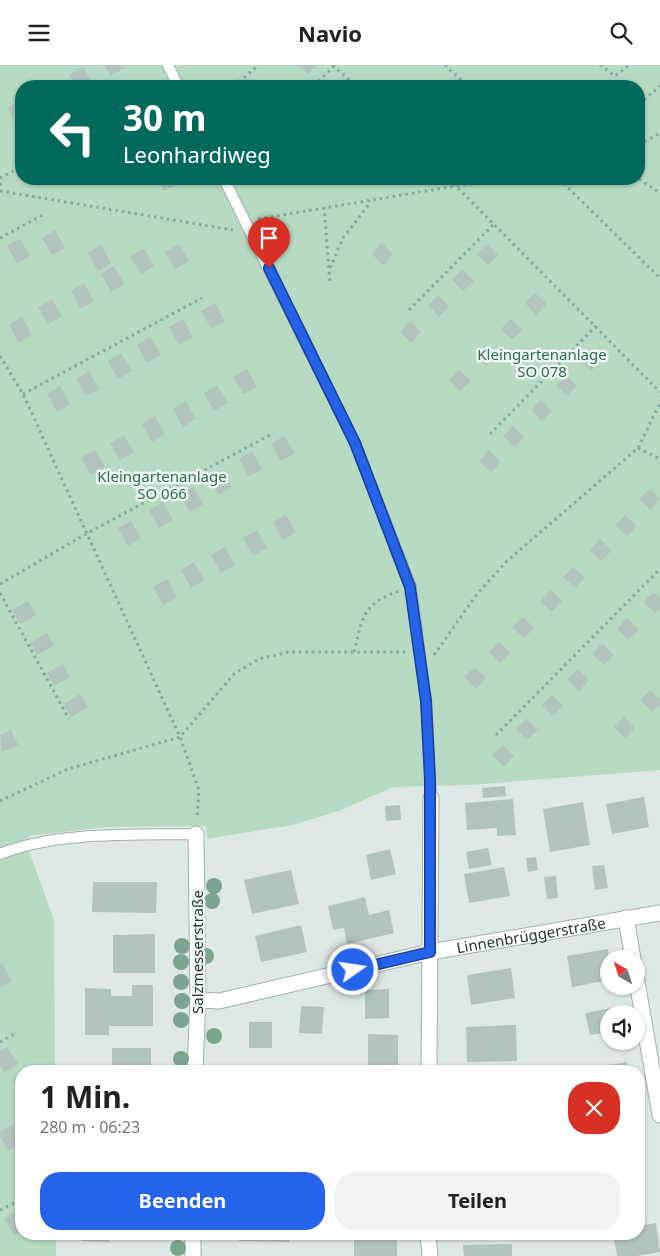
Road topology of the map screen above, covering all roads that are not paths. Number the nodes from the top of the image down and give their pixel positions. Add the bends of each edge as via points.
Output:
1 (168, 65) edge
2 (175, 80) edge
3 (227, 185) edge
4 (431, 798) joint
5 (196, 834) joint
6 (0, 855) edge
7 (660, 913) edge
8 (626, 918) junction
9 (631, 950) edge
10 (430, 952) junction
11 (639, 995) edge
12 (198, 1000) junction
13 (195, 1065) edge
14 (429, 1065) edge
15 (660, 1115) edge
16 (193, 1240) edge
17 (429, 1240) edge
18 (193, 1256) edge
19 (430, 1256) edge

1 - 2 lane
3 - 4 lane via 355,443 410,587 422,668
4 - 10 street
5 - 6 lane via 109,835 27,845
5 - 12 street, Salzmesserstraße
7 - 8 street, Linnenbrüggerstraße
8 - 9 street
8 - 10 street, Linnenbrüggerstraße
10 - 12 street, Linnenbrüggerstraße via 219,1001
10 - 14 street
11 - 15 street
12 - 13 street, Salzmesserstraße
16 - 18 street
17 - 19 street

